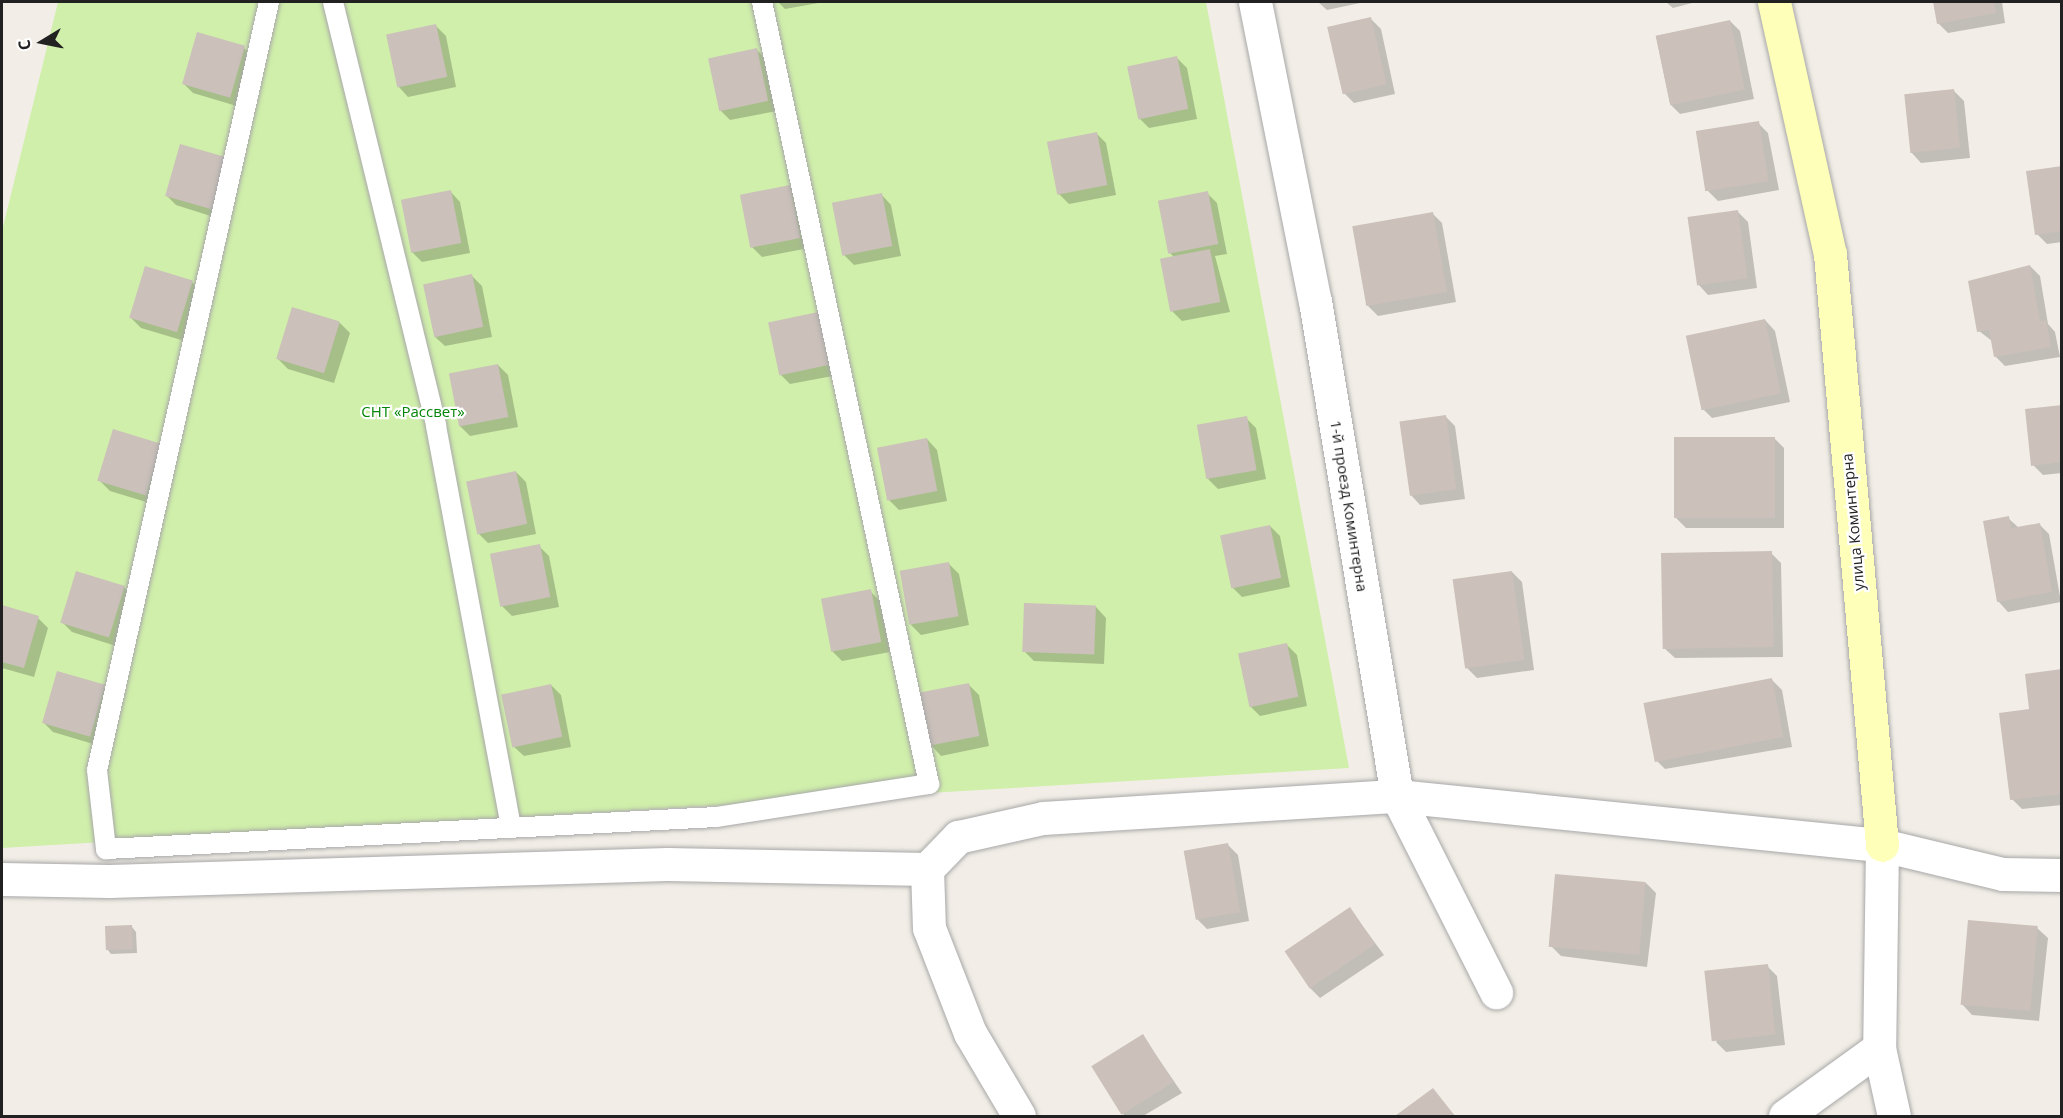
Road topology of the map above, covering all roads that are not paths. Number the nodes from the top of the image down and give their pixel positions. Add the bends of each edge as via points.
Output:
1 (269, 2) edge
2 (333, 2) edge
3 (762, 2) edge
4 (1255, 2) edge
5 (1774, 2) edge
6 (1397, 796) junction
7 (511, 827) junction
8 (1881, 845) junction
9 (927, 868) junction
10 (2061, 875) edge
11 (2, 879) edge
12 (1496, 992) dead end
13 (1879, 1048) junction
14 (1019, 1116) edge
15 (1785, 1116) edge
16 (1894, 1116) edge

1 - 7 lane via 97,770 106,849
2 - 7 lane via 436,426
3 - 7 lane via 929,784 716,817
4 - 6 street, 1-й проезд Коминтерна via 1315,301
5 - 8 street, улица Коминтерна via 1830,254
6 - 8 street
6 - 9 street via 1043,818 958,837
6 - 12 street, 1-й проезд Коминтерна
8 - 10 street via 2002,874
8 - 13 street, улица Коминтерна
9 - 11 street via 667,864 109,881
9 - 14 street via 928,928 970,1033
13 - 15 street
13 - 16 street, улица Коминтерна

